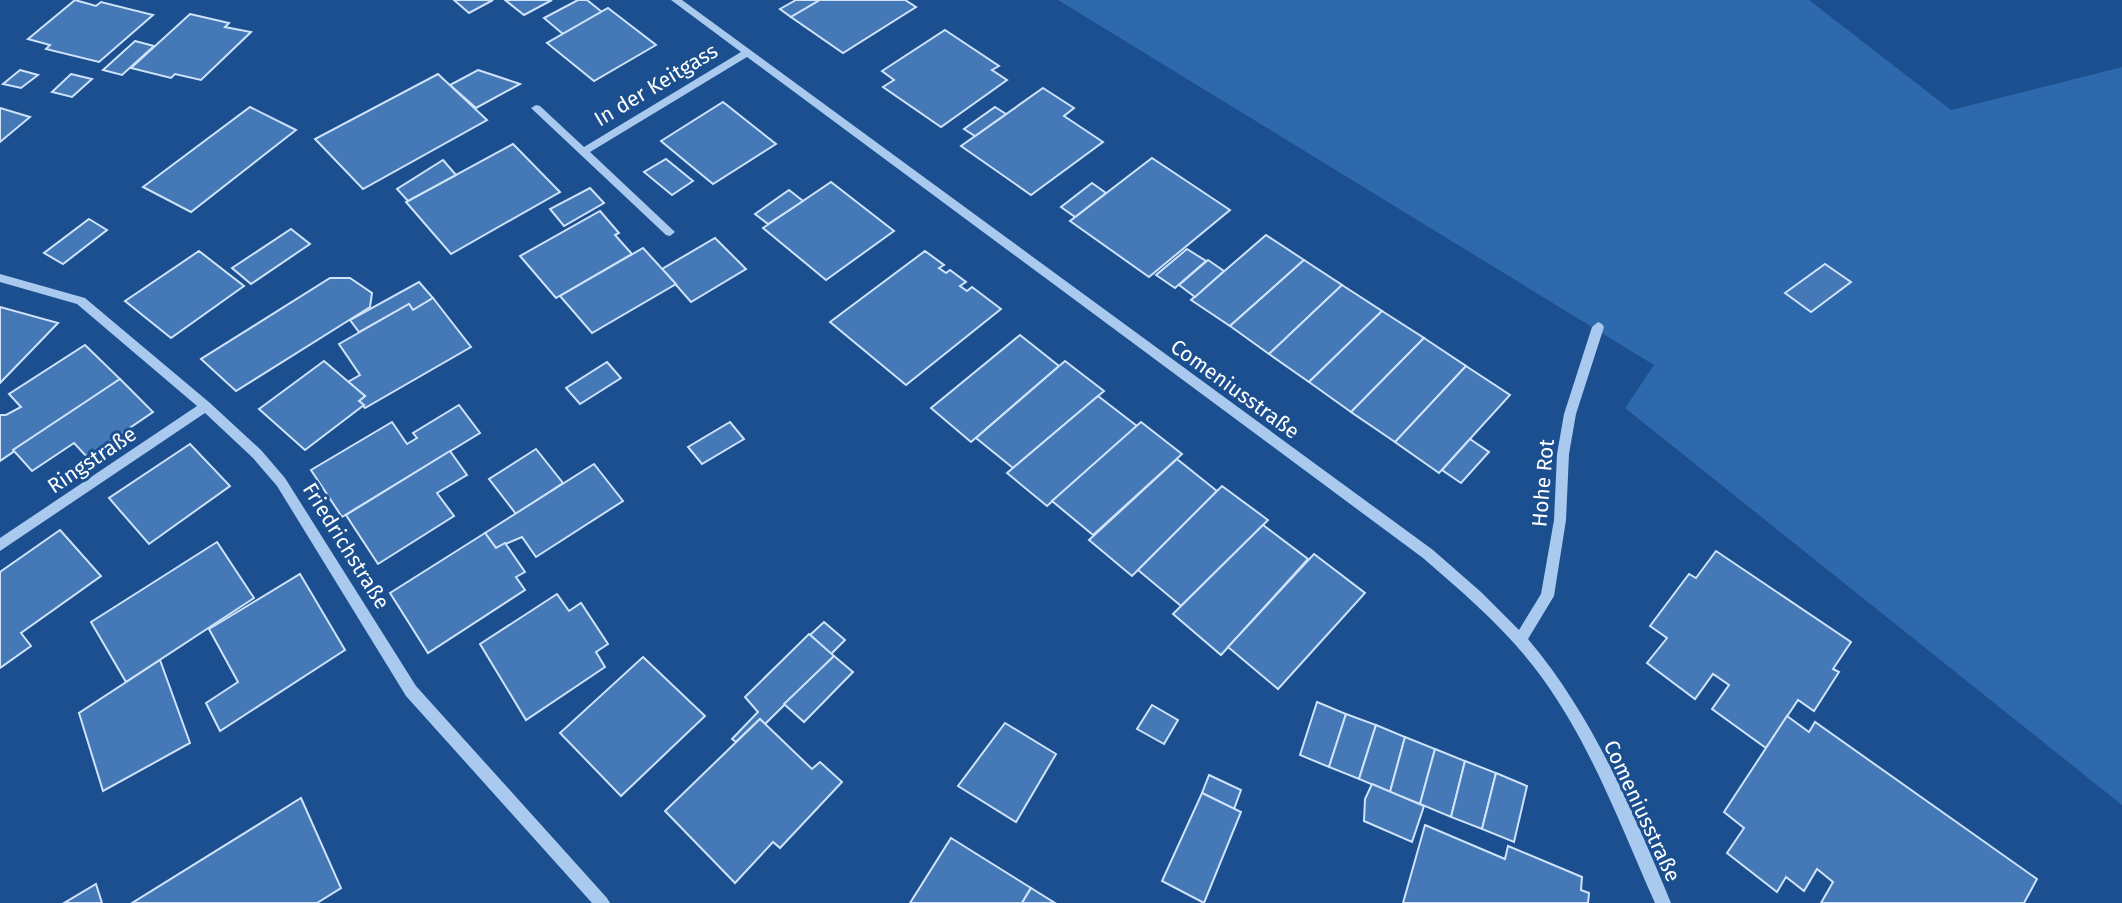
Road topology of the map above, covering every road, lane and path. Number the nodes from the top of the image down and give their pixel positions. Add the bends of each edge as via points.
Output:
1 (677, 0) edge
2 (747, 53) junction
3 (536, 108) dead end
4 (584, 151) junction
5 (670, 232) dead end
6 (0, 278) edge
7 (1598, 327) dead end
8 (206, 406) junction
9 (0, 545) edge
10 (1520, 640) junction
11 (602, 903) edge
12 (1663, 903) edge

1 - 2 street, Comeniusstraße
2 - 4 street, In der Keitgass
2 - 10 street, Comeniusstraße via 1428,554
3 - 4 street, In der Keitgass
4 - 5 street, In der Keitgass
6 - 8 street, Friedrichstraße via 81,301
7 - 10 street, Hohe Rot via 1570,414 1547,596
8 - 9 street, Ringstraße
8 - 11 street, Friedrichstraße via 281,482 411,691
10 - 12 street, Comeniusstraße via 1571,710

